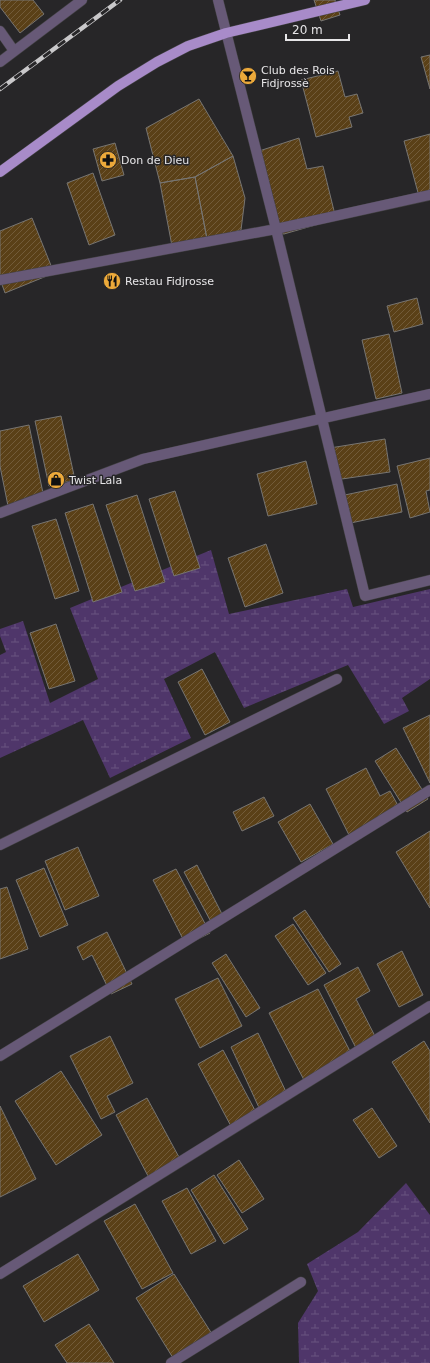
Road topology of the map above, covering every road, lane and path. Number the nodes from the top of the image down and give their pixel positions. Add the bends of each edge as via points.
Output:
1 (82, 0) edge
2 (218, 0) edge
3 (365, 0) edge
4 (0, 31) edge
5 (226, 33) junction
6 (14, 51) junction
7 (0, 62) edge
8 (0, 172) edge
9 (430, 195) edge
10 (276, 229) junction
11 (0, 280) edge
12 (430, 394) edge
13 (322, 418) junction
14 (0, 514) edge
15 (430, 580) edge
16 (337, 679) dead end
17 (430, 790) edge
18 (0, 845) edge
19 (430, 1006) edge
20 (1, 1053) edge
21 (0, 1274) edge
22 (301, 1282) dead end
23 (171, 1363) edge

1 - 6 street
2 - 5 street
3 - 5 main road
4 - 6 street
5 - 8 main road via 188,46 156,62 118,86
5 - 10 street
6 - 7 street
9 - 10 street
10 - 11 street
10 - 13 street
12 - 13 street
13 - 14 street via 143,459
13 - 15 street via 365,596
16 - 18 street
17 - 20 street
19 - 21 street
22 - 23 street

